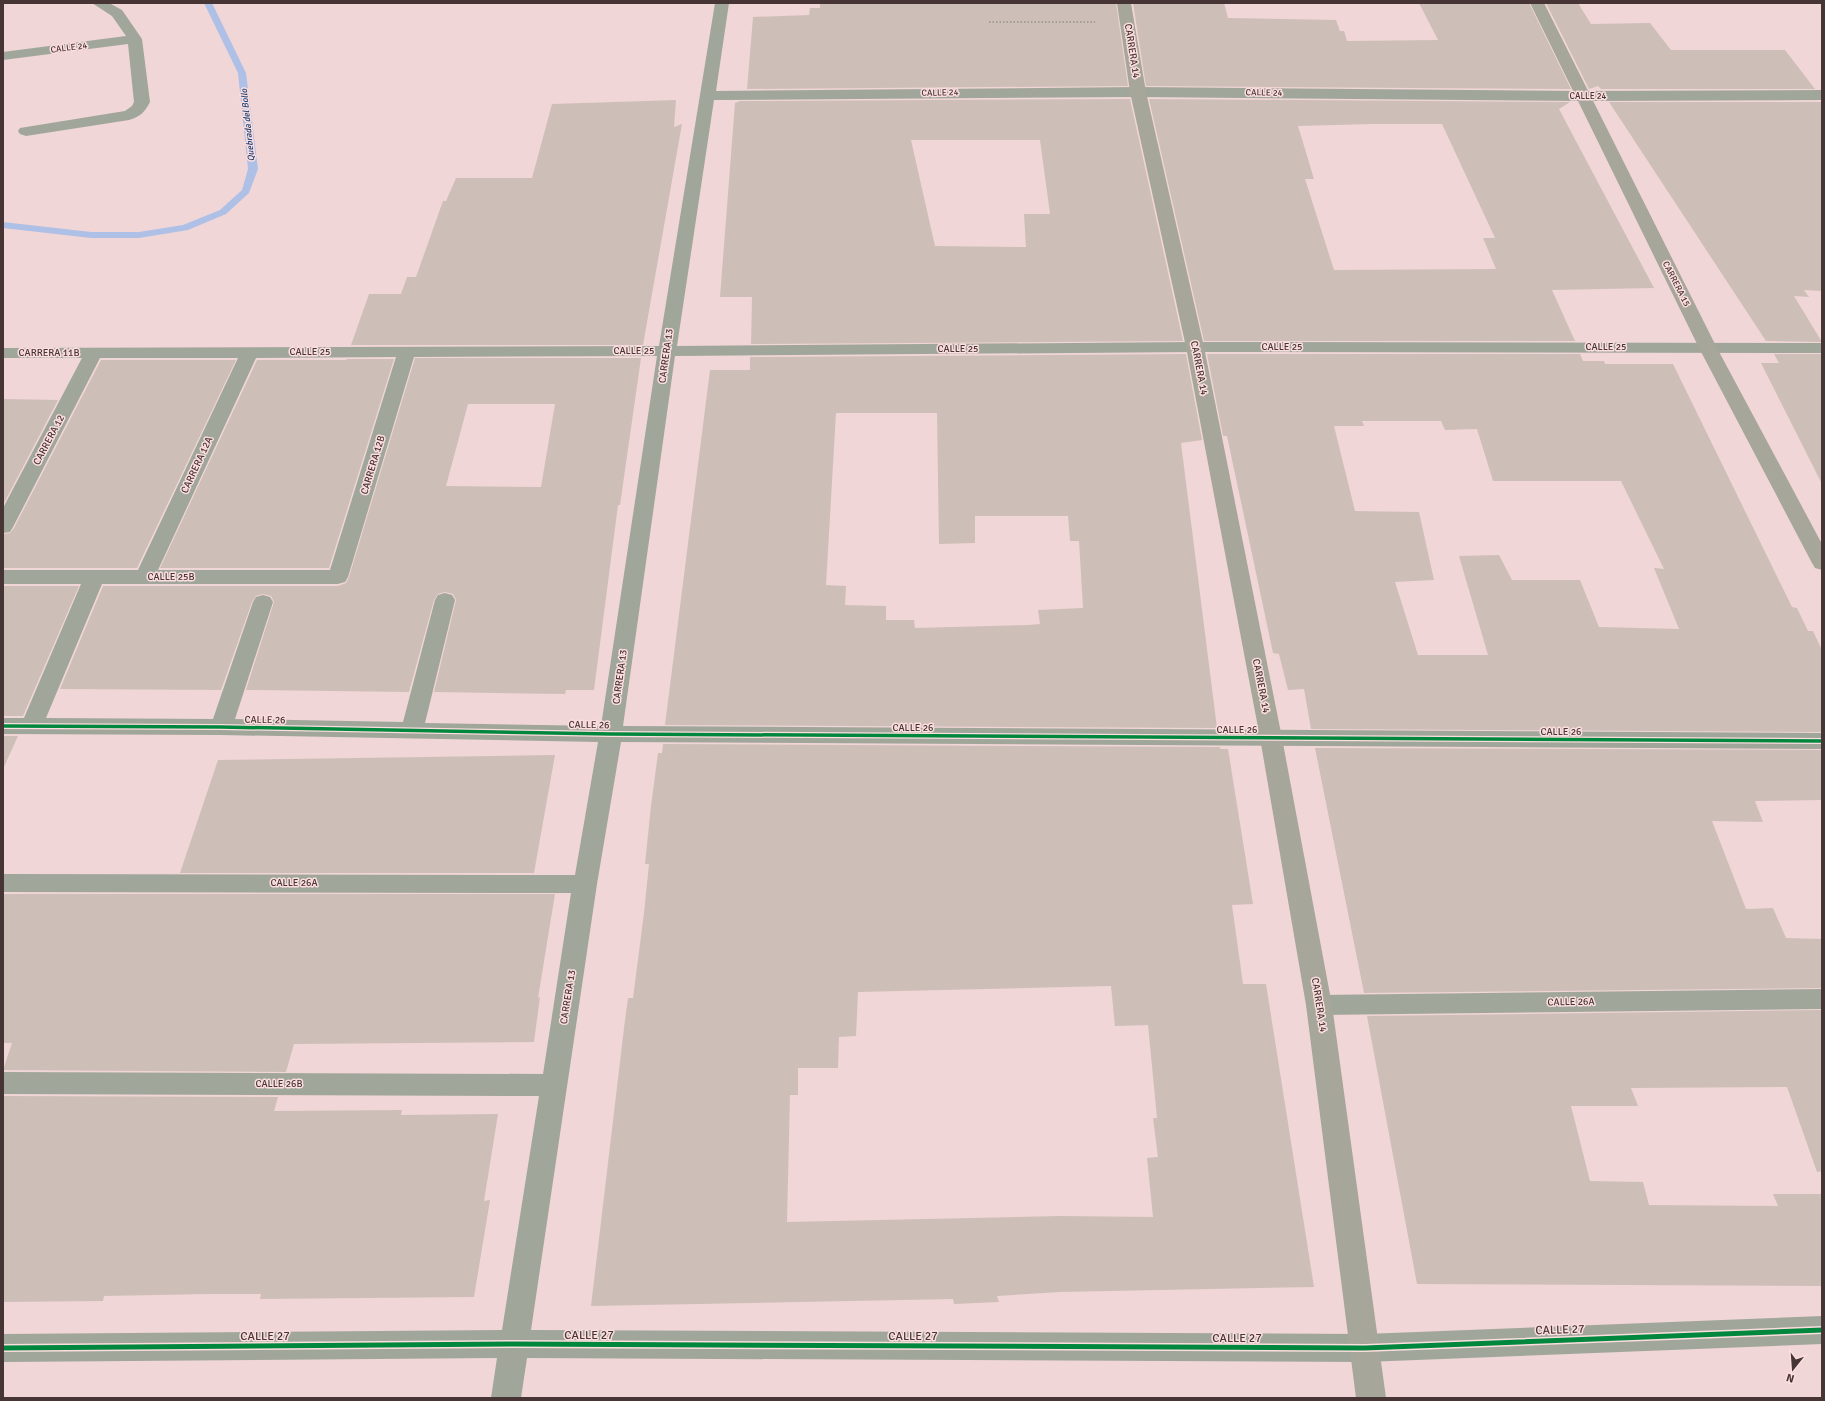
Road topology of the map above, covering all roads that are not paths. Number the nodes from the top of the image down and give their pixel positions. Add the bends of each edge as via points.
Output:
1 (99, 3) edge
2 (722, 3) edge
3 (1536, 3) edge
4 (1126, 13) edge
5 (135, 39) junction
6 (3, 56) edge
7 (1138, 92) junction
8 (706, 96) junction
9 (1582, 96) junction
10 (1822, 96) edge
11 (26, 131) dead end
12 (1195, 347) junction
13 (1708, 348) junction
14 (1822, 348) edge
15 (667, 351) junction
16 (94, 352) junction
17 (250, 352) junction
18 (407, 352) junction
19 (3, 353) edge
20 (3, 527) edge
21 (1822, 562) edge
22 (3, 577) edge
23 (94, 577) junction
24 (145, 577) junction
25 (338, 578) joint
26 (444, 600) dead end
27 (263, 602) dead end
28 (3, 726) edge
29 (32, 726) junction
30 (221, 727) junction
31 (412, 730) junction
32 (611, 734) junction
33 (1271, 738) junction
34 (1822, 741) edge
35 (3, 882) edge
36 (585, 884) junction
37 (1822, 999) edge
38 (1320, 1005) junction
39 (3, 1084) edge
40 (554, 1085) junction
41 (1822, 1330) edge
42 (514, 1344) junction
43 (3, 1348) edge
44 (1365, 1348) junction
45 (506, 1398) edge
46 (1371, 1398) edge

1 - 5 street via 117,13
2 - 8 street, CARRERA 13
3 - 9 main road, CARRERA 15
4 - 7 main road, CARRERA 14
5 - 6 street, CALLE 24
5 - 11 street via 142,102 139,109 129,115
7 - 8 street, CALLE 24
7 - 9 street, CALLE 24
7 - 12 main road, CARRERA 14
8 - 15 street, CARRERA 13
9 - 10 street, CALLE 24
9 - 13 main road, CARRERA 15
12 - 13 street, CALLE 25
12 - 15 street, CALLE 25
12 - 33 main road, CARRERA 14
13 - 14 street, CALLE 25
13 - 21 main road, CARRERA 15
15 - 18 street, CALLE 25
15 - 32 street, CARRERA 13
16 - 17 street, CALLE 25
16 - 19 street, CARRERA 11B
16 - 20 street, CARRERA 12
17 - 18 street, CALLE 25
17 - 24 street, CARRERA 12A
18 - 25 street, CARRERA 12B
22 - 23 street, CALLE 25B
23 - 24 street, CALLE 25B
23 - 29 street
24 - 25 street, CALLE 25B
26 - 31 street
27 - 30 street
28 - 29 street, CALLE 26
29 - 30 street, CALLE 26
30 - 31 street, CALLE 26
31 - 32 street, CALLE 26
32 - 33 street, CALLE 26
32 - 36 street, CARRERA 13
33 - 34 street, CALLE 26
33 - 38 main road, CARRERA 14
35 - 36 street, CALLE 26A
36 - 40 street, CARRERA 13
37 - 38 street, CALLE 26A
38 - 44 main road, CARRERA 14
39 - 40 street, CALLE 26B
40 - 42 street, CARRERA 13
41 - 44 street, CALLE 27
42 - 43 street, CALLE 27
42 - 44 street, CALLE 27
42 - 45 street, CARRERA 13
44 - 46 main road, CARRERA 14

